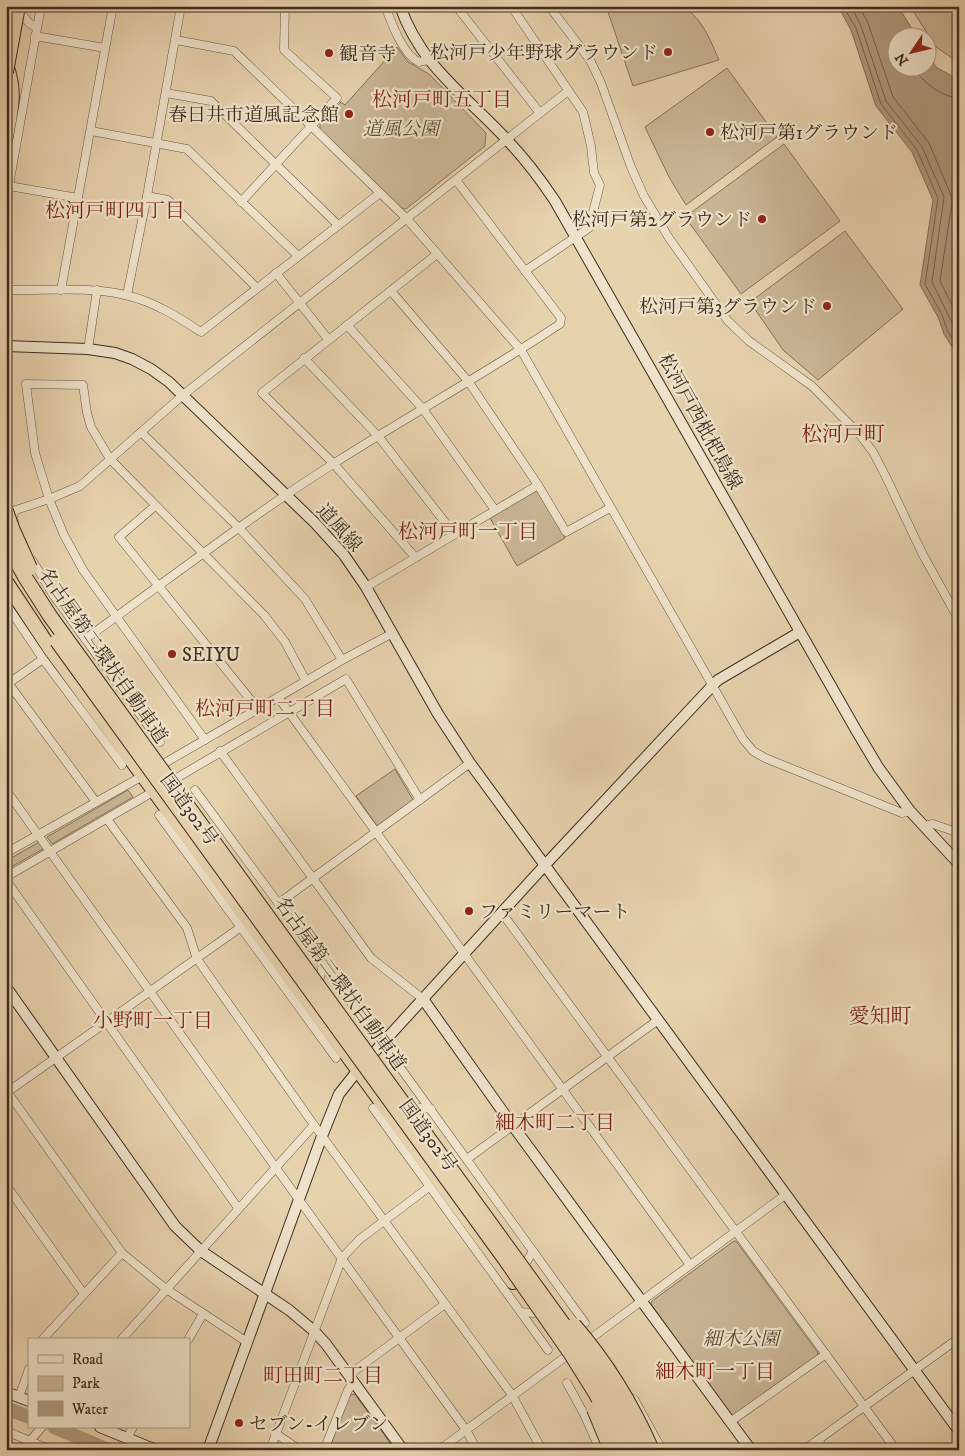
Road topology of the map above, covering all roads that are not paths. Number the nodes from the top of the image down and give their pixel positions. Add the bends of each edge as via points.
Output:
1 (8, 6) edge
2 (17, 6) edge
3 (41, 6) edge
4 (113, 6) edge
5 (181, 6) edge
6 (285, 6) edge
7 (385, 6) edge
8 (400, 6) edge
9 (456, 6) edge
10 (511, 6) edge
11 (549, 6) edge
12 (6, 18) edge
13 (36, 32) junction
14 (176, 40) junction
15 (105, 48) junction
16 (428, 60) junction
17 (6, 64) edge
18 (6, 72) edge
19 (568, 91) junction
20 (166, 93) junction
21 (540, 113) junction
22 (311, 127) junction
23 (91, 131) junction
24 (6, 137) edge
25 (508, 140) junction
26 (156, 143) junction
27 (276, 165) junction
28 (456, 180) junction
29 (9, 186) junction
30 (380, 193) junction
31 (147, 196) junction
32 (78, 198) junction
33 (6, 202) edge
34 (241, 202) junction
35 (407, 219) junction
36 (338, 225) junction
37 (575, 237) junction
38 (437, 254) junction
39 (298, 256) junction
40 (525, 271) junction
41 (276, 273) junction
42 (257, 288) junction
43 (6, 290) edge
44 (61, 290) junction
45 (97, 290) junction
46 (391, 291) junction
47 (127, 295) junction
48 (300, 303) junction
49 (347, 325) junction
50 (328, 339) junction
51 (6, 346) edge
52 (88, 349) junction
53 (521, 350) junction
54 (304, 358) junction
55 (468, 381) junction
56 (183, 395) junction
57 (423, 409) junction
58 (141, 432) junction
59 (378, 436) junction
60 (110, 459) junction
61 (334, 464) junction
62 (538, 485) junction
63 (286, 495) junction
64 (49, 499) junction
65 (155, 506) junction
66 (610, 508) junction
67 (494, 510) junction
68 (6, 511) edge
69 (239, 528) junction
70 (454, 534) junction
71 (6, 542) edge
72 (203, 554) junction
73 (415, 557) junction
74 (6, 562) edge
75 (6, 582) edge
76 (159, 585) junction
77 (366, 587) junction
78 (6, 604) edge
79 (116, 617) junction
80 (959, 620) edge
81 (800, 632) junction
82 (391, 634) junction
83 (85, 639) junction
84 (43, 659) junction
85 (342, 660) junction
86 (107, 669) junction
87 (306, 681) junction
88 (7, 683) edge
89 (712, 686) junction
90 (278, 697) junction
91 (258, 709) junction
92 (95, 711) junction
93 (289, 712) junction
94 (121, 713) junction
95 (205, 740) junction
96 (160, 742) dead end
97 (220, 751) junction
98 (470, 763) junction
99 (122, 765) dead end
100 (143, 776) junction
101 (6, 790) edge
102 (195, 790) dead end
103 (154, 791) junction
104 (420, 800) junction
105 (96, 802) junction
106 (910, 811) junction
107 (159, 815) dead end
108 (107, 819) junction
109 (923, 826) junction
110 (182, 828) junction
111 (375, 832) junction
112 (959, 833) edge
113 (38, 835) junction
114 (232, 839) junction
115 (50, 852) junction
116 (6, 854) edge
117 (201, 864) junction
118 (959, 864) edge
119 (545, 865) junction
120 (6, 878) edge
121 (313, 878) junction
122 (279, 903) junction
123 (502, 913) junction
124 (241, 928) junction
125 (464, 955) junction
126 (197, 959) junction
127 (323, 964) junction
128 (6, 986) edge
129 (150, 991) junction
130 (423, 999) junction
131 (313, 1009) junction
132 (658, 1020) junction
133 (107, 1021) junction
134 (367, 1024) dead end
135 (314, 1027) junction
136 (330, 1032) junction
137 (607, 1057) junction
138 (56, 1058) junction
139 (336, 1058) dead end
140 (399, 1066) dead end
141 (358, 1070) junction
142 (562, 1090) junction
143 (7, 1092) edge
144 (377, 1105) junction
145 (431, 1110) junction
146 (314, 1125) junction
147 (513, 1126) junction
148 (322, 1136) junction
149 (406, 1144) junction
150 (467, 1159) junction
151 (276, 1168) junction
152 (6, 1185) edge
153 (429, 1187) junction
154 (785, 1195) junction
155 (300, 1200) junction
156 (238, 1208) junction
157 (384, 1220) junction
158 (736, 1232) junction
159 (201, 1251) junction
160 (532, 1251) junction
161 (122, 1253) junction
162 (342, 1258) junction
163 (511, 1259) junction
164 (690, 1265) junction
165 (514, 1284) junction
166 (166, 1289) junction
167 (84, 1294) junction
168 (265, 1294) junction
169 (641, 1301) junction
170 (445, 1304) junction
171 (528, 1313) junction
172 (203, 1314) junction
173 (584, 1324) dead end
174 (314, 1331) junction
175 (399, 1337) junction
176 (44, 1338) edge
177 (123, 1338) edge
178 (189, 1338) edge
179 (959, 1338) edge
180 (247, 1342) junction
181 (548, 1350) dead end
182 (826, 1354) junction
183 (604, 1355) dead end
184 (566, 1357) junction
185 (914, 1369) junction
186 (28, 1372) edge
187 (351, 1378) junction
188 (566, 1383) dead end
189 (6, 1392) edge
190 (512, 1395) junction
191 (18, 1397) junction
192 (28, 1400) edge
193 (863, 1406) junction
194 (598, 1410) junction
195 (640, 1410) junction
196 (730, 1422) junction
197 (606, 1424) junction
198 (41, 1428) edge
199 (102, 1428) edge
200 (133, 1428) edge
201 (466, 1430) junction
202 (6, 1431) edge
203 (959, 1431) edge
204 (275, 1433) junction
205 (33, 1438) junction
206 (127, 1438) junction
207 (596, 1440) junction
208 (818, 1440) junction
209 (22, 1450) edge
210 (51, 1450) edge
211 (156, 1450) edge
212 (208, 1450) edge
213 (270, 1450) edge
214 (300, 1450) edge
215 (324, 1450) edge
216 (404, 1450) edge
217 (439, 1450) edge
218 (477, 1450) edge
219 (542, 1450) edge
220 (600, 1450) edge
221 (611, 1450) edge
222 (618, 1450) edge
223 (625, 1450) edge
224 (638, 1450) edge
225 (652, 1450) edge
226 (662, 1450) edge
227 (751, 1450) edge
228 (804, 1450) edge
229 (825, 1450) edge
230 (896, 1450) edge

1 - 12 highway
2 - 13 street
2 - 18 highway, bridge
3 - 13 street
4 - 15 street
5 - 14 street
6 - 22 street via 284,50 337,98
7 - 16 street via 409,54 419,62
8 - 16 street, 松河戸西枇杷島線 via 413,37
9 - 21 street
10 - 19 street
11 - 80 street via 590,60 631,167 668,238 728,321 749,341 812,386 873,452
13 - 15 street
13 - 29 street
14 - 20 street
14 - 22 street via 234,51
15 - 23 street
16 - 25 street, 松河戸西枇杷島線
17 - 24 highway via 12,98
19 - 21 street
19 - 37 street via 583,112 594,173 600,185 589,228
20 - 26 street
20 - 27 street via 212,101
21 - 25 street
22 - 27 street
22 - 30 street
23 - 26 street
23 - 32 street
25 - 28 street
25 - 37 street, 松河戸西枇杷島線 via 555,201
26 - 31 street
26 - 34 street via 187,149
27 - 34 street
27 - 36 street
28 - 35 street
28 - 40 street
29 - 32 street
29 - 33 street
30 - 35 street
30 - 36 street
31 - 42 street via 168,200
31 - 47 street
32 - 44 street
34 - 39 street
35 - 38 street
35 - 48 street
36 - 39 street
37 - 40 street
37 - 81 street, 松河戸西枇杷島線
38 - 46 street
38 - 53 street
39 - 41 street
40 - 53 street via 561,318 560,324
41 - 42 street
41 - 48 street
42 - 47 street via 201,332 178,317
43 - 44 street
44 - 45 street
45 - 47 street
45 - 52 street
46 - 49 street
46 - 55 street
48 - 50 street
48 - 56 street
49 - 50 street
49 - 57 street
50 - 54 street
51 - 52 street, 道風線
52 - 56 street, 道風線 via 132,359 151,369
53 - 55 street
53 - 66 street
54 - 59 street
54 - 61 street via 262,393
55 - 57 street
55 - 62 street
56 - 58 street
56 - 63 street, 道風線
57 - 59 street
57 - 67 street
58 - 60 street
58 - 69 street
59 - 61 street
59 - 70 street
60 - 64 street via 80,486
60 - 64 street via 91,427 83,385 26,384 35,453
60 - 65 street
61 - 63 street
61 - 73 street
62 - 66 street via 566,532
62 - 67 street
63 - 69 street
63 - 77 street, 道風線 via 344,555
64 - 79 street via 83,570
64 - 83 street via 16,510 13,521 34,566
65 - 72 street
65 - 76 street via 120,537
66 - 89 street
67 - 70 street
68 - 94 highway, bridge via 39,583
69 - 72 street
69 - 85 street via 305,599
70 - 73 street
71 - 94 highway, 名古屋第二環状自動車道, bridge via 50,616
72 - 76 street
72 - 87 street via 276,629
73 - 77 street
74 - 163 highway, 名古屋第二環状自動車道, bridge via 42,621 106,710
75 - 92 highway, 国道302号
76 - 79 street
76 - 91 street
77 - 82 street, 道風線
78 - 84 street
79 - 83 street
79 - 95 street
81 - 89 street
81 - 106 street, 松河戸西枇杷島線 via 878,767
82 - 85 street
82 - 98 street, 道風線
83 - 86 street
84 - 88 street
84 - 99 street
85 - 87 street
86 - 92 street
86 - 96 street
87 - 90 street
88 - 105 street
89 - 106 street via 753,751 902,813
89 - 119 street
90 - 91 street
90 - 93 street
91 - 95 street
92 - 100 highway, 国道302号
93 - 97 street
93 - 104 street via 346,680
93 - 111 street
94 - 163 highway, 名古屋第二環状自動車道, bridge
95 - 100 street
97 - 103 street
97 - 121 street
98 - 104 street
98 - 119 street, 道風線
100 - 103 highway, 国道302号
100 - 105 street
101 - 113 street
102 - 114 street
103 - 108 street
103 - 110 highway, 国道302号
104 - 111 street
105 - 113 street
106 - 109 street, 松河戸西枇杷島線
107 - 117 street
108 - 115 street
108 - 126 street via 187,928
109 - 112 street via 933,824
109 - 118 street, 松河戸西枇杷島線
110 - 114 street
110 - 117 highway, 国道302号
111 - 121 street
111 - 125 street
113 - 115 street
113 - 116 street
114 - 122 street
115 - 120 street
115 - 129 street
117 - 124 street
117 - 131 highway, 国道302号
119 - 123 street
119 - 132 street, 道風線
120 - 133 street
121 - 122 street
121 - 130 street via 371,958
122 - 127 street
123 - 125 street
123 - 137 street
124 - 126 street
124 - 135 street
125 - 130 street
125 - 142 street
126 - 129 street
126 - 146 street
127 - 131 street
127 - 134 street
128 - 138 street
129 - 133 street
129 - 151 street
130 - 141 street
130 - 147 street
131 - 136 highway, 国道302号
132 - 137 street
132 - 154 street, 道風線
133 - 138 street
133 - 156 street
135 - 136 street
135 - 139 street
136 - 141 highway, 国道302号
137 - 142 street
137 - 158 street
138 - 143 street
138 - 159 street via 176,1226
140 - 145 street
141 - 144 highway, 国道302号
141 - 148 street via 339,1094
142 - 147 street
142 - 164 street
143 - 161 street
144 - 145 street
144 - 149 highway, 国道302号
145 - 150 street
146 - 148 street
146 - 151 street
147 - 150 street
147 - 169 street
148 - 155 street
148 - 157 street
149 - 153 street
149 - 165 highway, 国道302号
150 - 160 street
151 - 155 street
151 - 156 street
152 - 167 street
153 - 157 street
153 - 171 street
154 - 158 street
154 - 185 street, 道風線
155 - 162 street
155 - 168 street
156 - 159 street
157 - 162 street
157 - 170 street
158 - 164 street
158 - 182 street
159 - 166 street
159 - 168 street
160 - 165 street
160 - 173 street
161 - 166 street
161 - 167 street
162 - 174 street
162 - 175 street
163 - 221 highway, bridge via 598,1415
163 - 223 highway, 名古屋第二環状自動車道, bridge via 596,1394
163 - 224 highway, 名古屋第二環状自動車道, bridge via 604,1384
163 - 225 highway, bridge via 590,1344 617,1382
164 - 169 street
165 - 171 highway, 国道302号
166 - 172 street
166 - 177 street
167 - 176 street
168 - 174 street
168 - 180 street
169 - 184 street
169 - 196 street
170 - 175 street
170 - 190 street
171 - 181 street
171 - 184 highway, 国道302号
172 - 178 street
172 - 180 street
174 - 187 street
174 - 204 street
175 - 187 street
175 - 201 street
179 - 185 street
180 - 212 street
182 - 193 street
182 - 196 street
183 - 195 street
184 - 190 street
184 - 194 highway, 国道302号
185 - 193 street
185 - 203 street, 道風線
186 - 191 street
187 - 215 street
187 - 216 street
188 - 207 street
189 - 191 street
190 - 201 street
190 - 219 street
191 - 192 street
193 - 208 street
193 - 230 street
194 - 195 street
194 - 197 highway, 国道302号
195 - 226 street
196 - 227 street
197 - 207 street
197 - 222 highway, 国道302号
198 - 205 street
199 - 206 street
200 - 206 street
201 - 217 street
201 - 218 street
202 - 205 street
204 - 213 street
204 - 214 street
205 - 209 street
205 - 210 street
206 - 211 street
207 - 220 street
208 - 228 street
208 - 229 street

